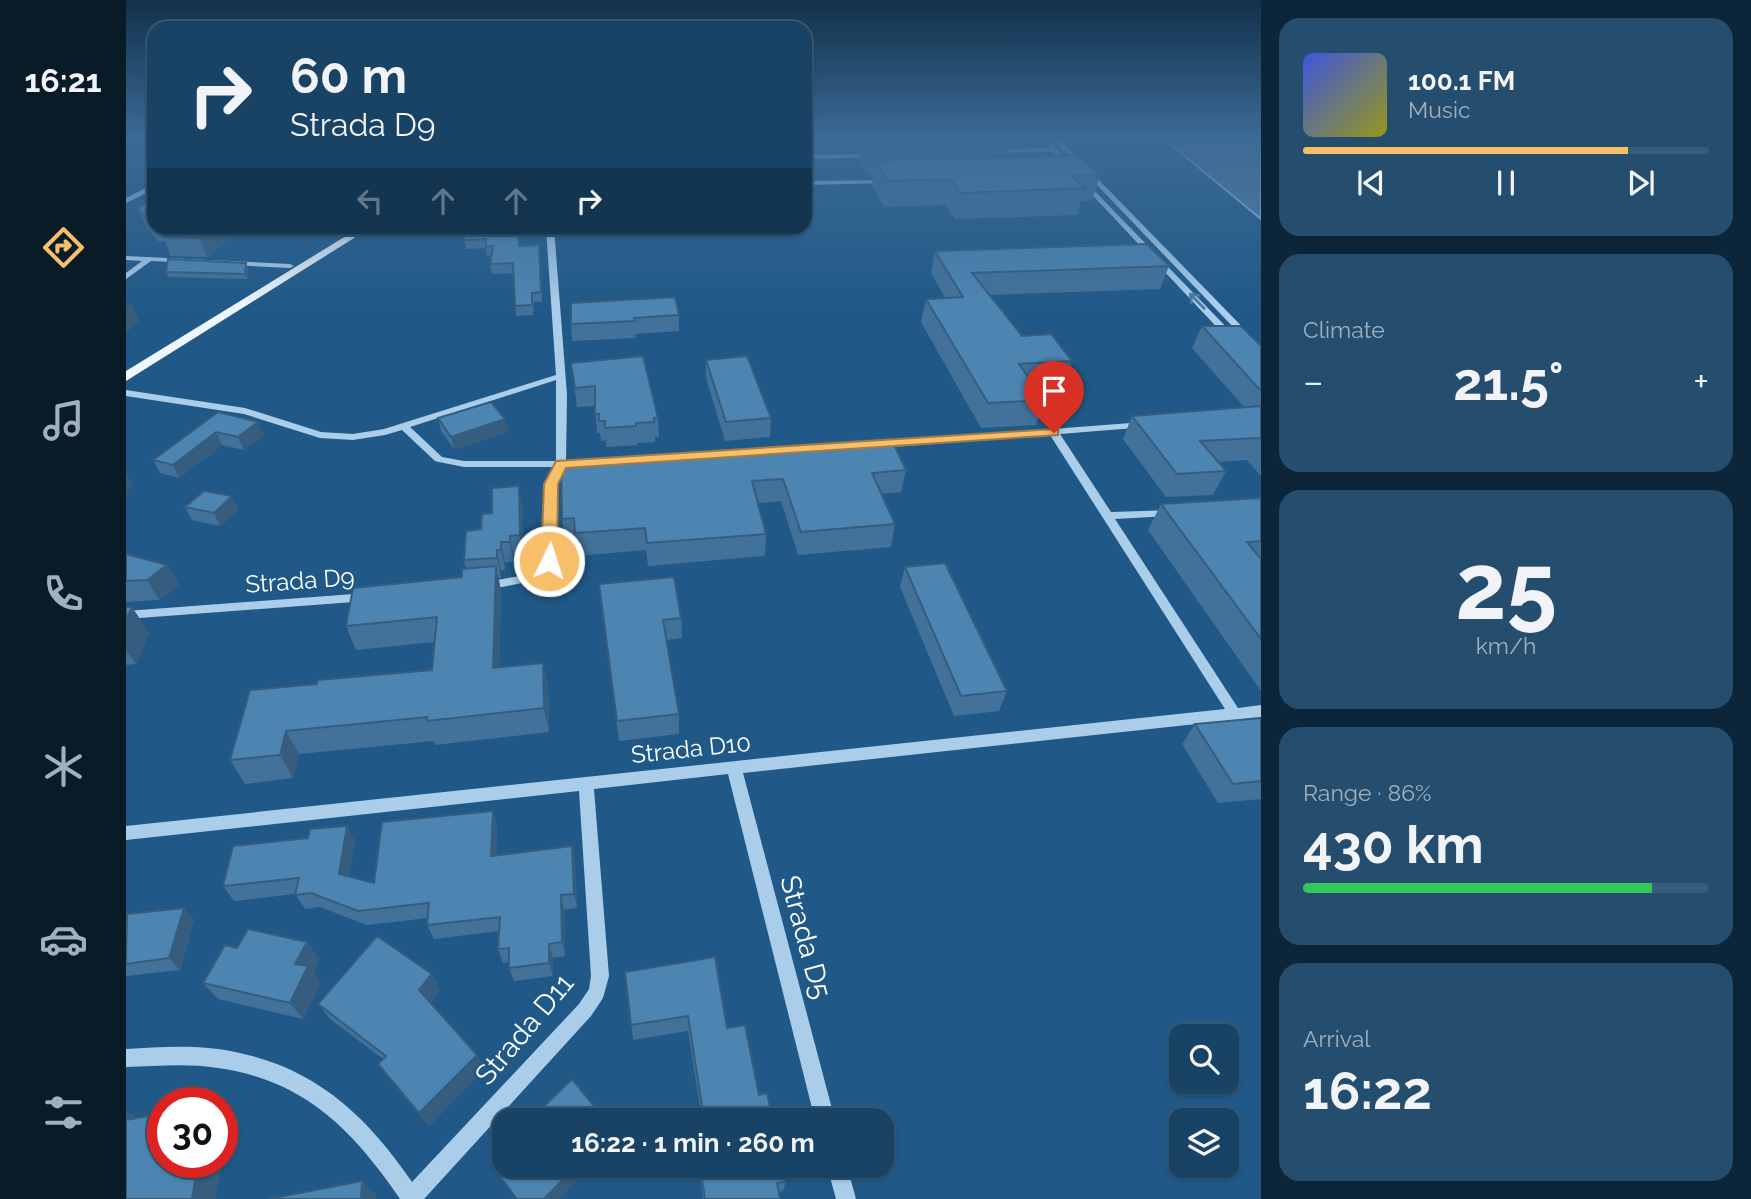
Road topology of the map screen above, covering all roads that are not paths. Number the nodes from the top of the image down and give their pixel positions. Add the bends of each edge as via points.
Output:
1 (1094, 194) edge
2 (1109, 194) edge
3 (339, 235) edge
4 (354, 235) edge
5 (551, 235) edge
6 (126, 258) edge
7 (150, 259) junction
8 (290, 266) junction
9 (126, 277) edge
10 (1235, 342) edge
11 (1261, 351) edge
12 (126, 365) edge
13 (561, 376) junction
14 (126, 377) edge
15 (126, 393) edge
16 (1151, 425) edge
17 (403, 426) junction
18 (1054, 433) junction
19 (863, 446) edge
20 (586, 463) edge
21 (561, 464) junction
22 (1177, 512) edge
23 (1107, 516) junction
24 (474, 587) edge
25 (380, 596) edge
26 (126, 615) edge
27 (1261, 711) edge
28 (1235, 714) junction
29 (734, 768) junction
30 (586, 782) junction
31 (126, 833) edge
32 (126, 1058) edge
33 (822, 1108) edge
34 (840, 1178) edge
35 (411, 1198) edge
36 (846, 1199) edge

10 -> 1 street
2 - 11 street
3 - 8 main road
4 - 14 main road
5 - 13 street
6 - 7 street
7 - 8 street
7 - 9 street
8 - 12 main road
13 - 17 street
13 - 21 street
15 - 17 street via 245,411 337,437
16 - 18 street
17 - 21 street via 439,459 464,464
18 - 19 street
18 - 23 street
20 - 21 street
21 - 24 street via 551,484 549,561 529,578
22 - 23 street
23 - 28 street
25 - 26 street, Strada D9
27 - 28 street, Strada D10
28 - 29 street, Strada D10
29 - 30 street, Strada D10
29 - 33 street, Strada D5
30 - 31 street, Strada D10
30 - 35 street, Strada D11 via 600,976 597,992
32 - 35 street, Strada D11 via 175,1053 230,1059 281,1072 334,1105 371,1141
34 - 36 street

